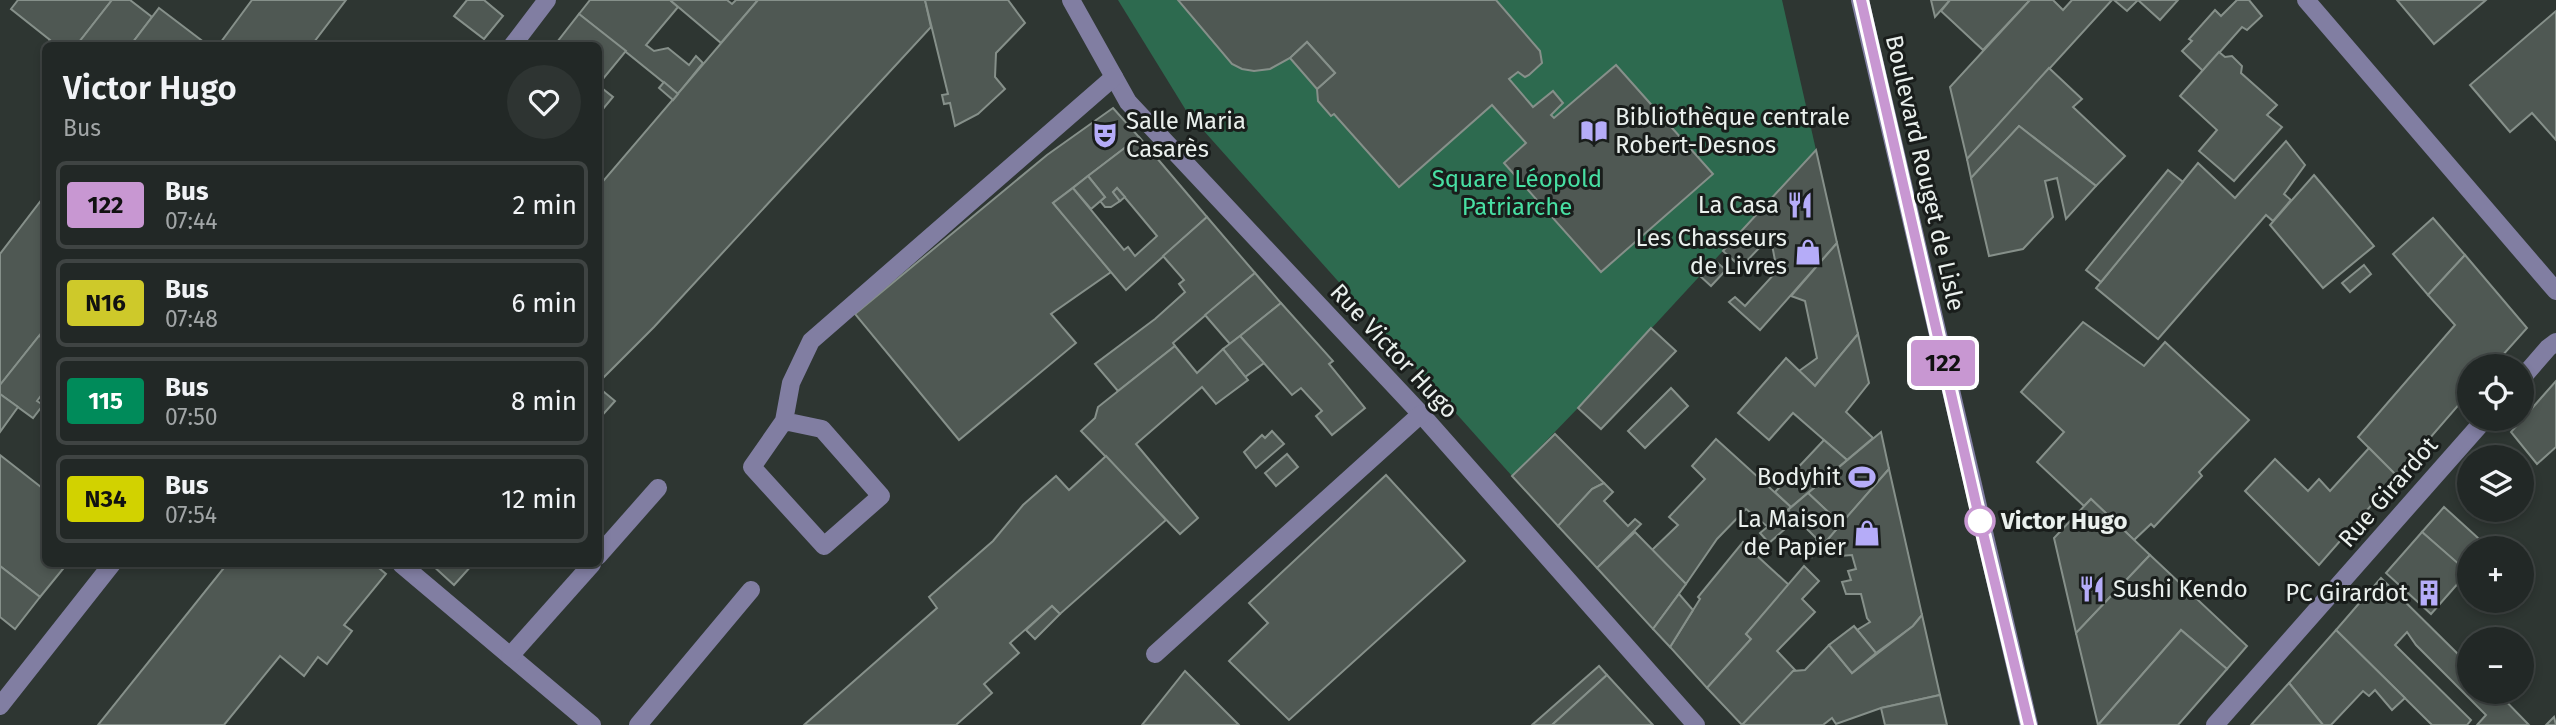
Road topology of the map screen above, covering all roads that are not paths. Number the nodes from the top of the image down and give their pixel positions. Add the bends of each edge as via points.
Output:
1 (548, 0) edge
2 (1071, 0) edge
3 (1860, 0) edge
4 (2306, 0) edge
5 (516, 42) edge
6 (1114, 77) junction
7 (2556, 291) edge
8 (2556, 342) edge
9 (2534, 364) edge
10 (1421, 414) junction
11 (784, 421) junction
12 (2475, 431) edge
13 (658, 488) dead end
14 (602, 551) edge
15 (110, 567) edge
16 (405, 567) edge
17 (589, 567) edge
18 (751, 590) dead end
19 (1155, 654) dead end
20 (510, 656) junction
21 (0, 706) edge
22 (592, 725) edge
23 (638, 725) edge
24 (1696, 725) edge
25 (2029, 725) edge
26 (2215, 725) edge

1 - 5 street
2 - 6 street, Rue Victor Hugo
3 - 25 street, Boulevard Rouget de Lisle
4 - 7 street
6 - 10 street, Rue Victor Hugo via 1128,102
6 - 11 street via 811,341 791,383
8 - 9 street
10 - 19 street
10 - 24 street, Rue Victor Hugo
11 - 11 street via 822,429 881,496 824,547 752,467
12 - 26 street, Rue Girardot
13 - 14 street
15 - 21 street
16 - 20 street
17 - 20 street
18 - 23 street
20 - 22 street

